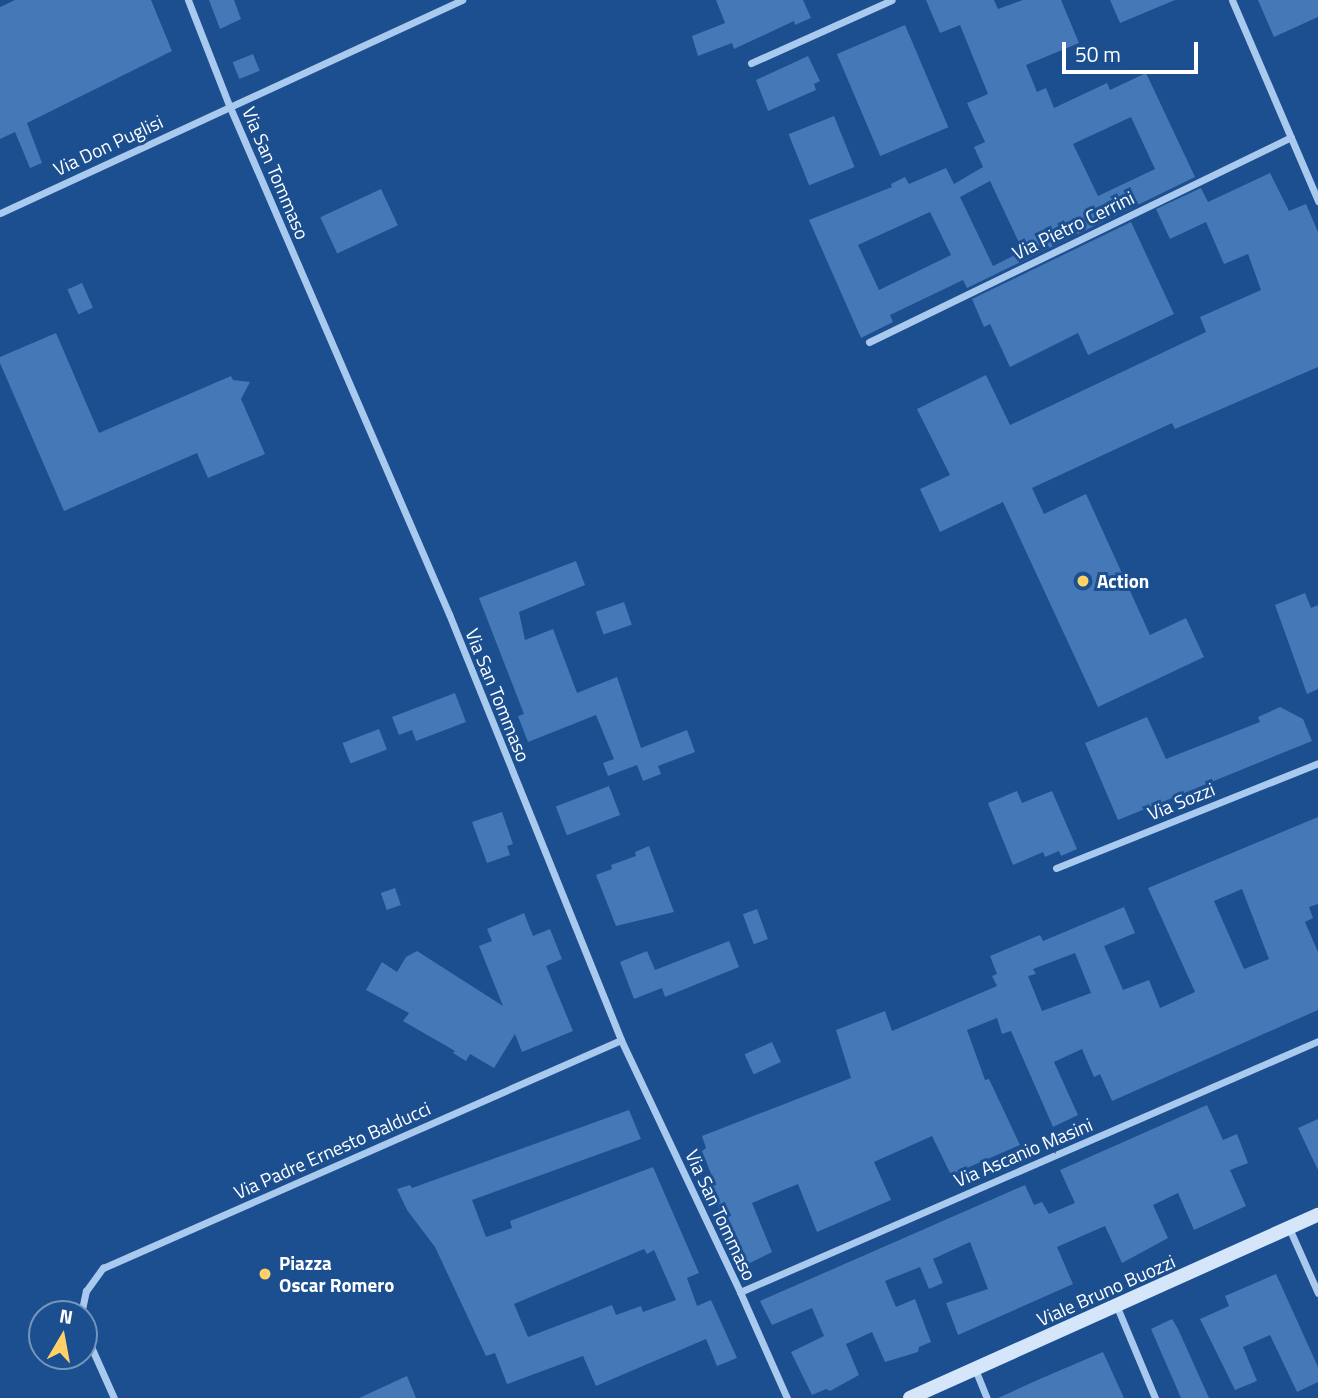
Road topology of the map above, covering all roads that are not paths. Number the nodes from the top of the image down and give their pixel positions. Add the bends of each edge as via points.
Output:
1 (188, 0) edge
2 (462, 0) edge
3 (892, 0) edge
4 (1232, 0) edge
5 (751, 63) dead end
6 (229, 106) junction
7 (1291, 137) junction
8 (1318, 201) edge
9 (0, 213) edge
10 (869, 342) dead end
11 (1318, 763) edge
12 (1056, 868) dead end
13 (621, 1040) junction
14 (1318, 1041) edge
15 (1318, 1215) edge
16 (1289, 1228) junction
17 (740, 1292) junction
18 (1318, 1293) edge
19 (84, 1300) edge
20 (1116, 1307) junction
21 (98, 1362) edge
22 (975, 1370) junction
23 (114, 1398) edge
24 (787, 1398) edge
25 (910, 1398) edge
26 (988, 1398) edge
27 (1155, 1398) edge

1 - 6 street, Via San Tommaso
2 - 6 street, Via Don Puglisi
3 - 5 street
4 - 7 street
6 - 9 street, Via Don Puglisi
6 - 13 street, Via San Tommaso via 449,614
7 - 8 street
7 - 10 street, Via Pietro Cerrini
11 - 12 street, Via Sozzi
13 - 17 street, Via San Tommaso
13 - 19 street, Via Padre Ernesto Balducci via 103,1268
14 - 17 street, Via Ascanio Masini
15 - 16 main road, Viale Bruno Buozzi
16 - 18 street
16 - 20 main road, Viale Bruno Buozzi
17 - 24 street, Via San Tommaso
20 - 22 main road, Viale Bruno Buozzi
20 - 27 street
21 - 23 street
22 - 25 main road, Viale Bruno Buozzi
22 - 26 street

